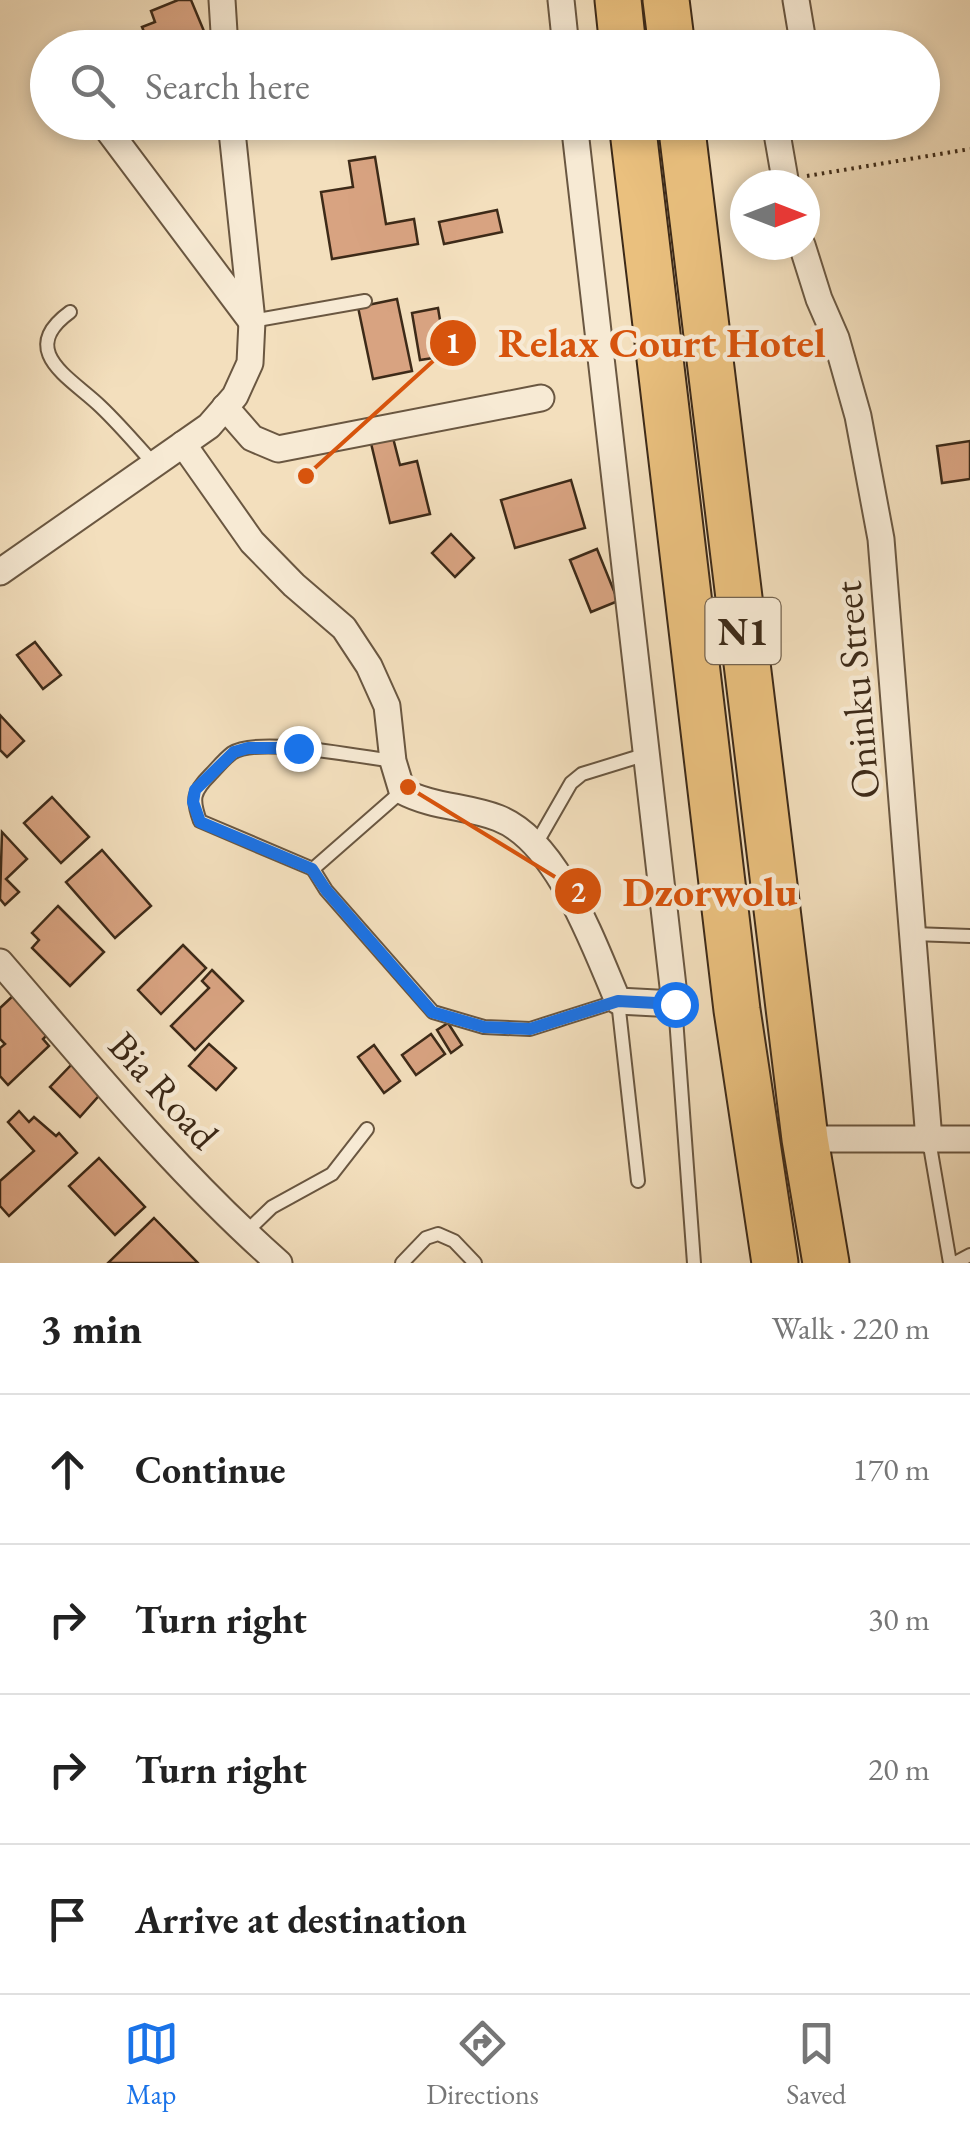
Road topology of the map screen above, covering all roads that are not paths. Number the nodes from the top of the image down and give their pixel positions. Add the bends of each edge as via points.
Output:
1 (222, 0) edge
2 (561, 0) edge
3 (618, 0) edge
4 (666, 0) edge
5 (796, 0) edge
6 (224, 30) edge
7 (564, 30) edge
8 (621, 30) edge
9 (670, 30) edge
10 (801, 30) edge
11 (116, 140) edge
12 (233, 140) edge
13 (576, 140) edge
14 (634, 140) edge
15 (683, 140) edge
16 (778, 140) edge
17 (784, 170) edge
18 (807, 260) edge
19 (365, 301) dead end
20 (70, 312) dead end
21 (252, 321) junction
22 (541, 398) dead end
23 (225, 408) junction
24 (183, 444) junction
25 (154, 464) junction
26 (0, 572) edge
27 (647, 754) junction
28 (393, 762) junction
29 (402, 790) junction
30 (536, 844) junction
31 (312, 869) junction
32 (913, 934) junction
33 (970, 936) edge
34 (0, 962) edge
35 (618, 1001) junction
36 (675, 1004) junction
37 (738, 1010) junction
38 (367, 1129) dead end
39 (805, 1139) junction
40 (970, 1139) edge
41 (929, 1140) junction
42 (638, 1180) dead end
43 (245, 1233) junction
44 (970, 1255) edge
45 (279, 1263) edge
46 (402, 1263) edge
47 (475, 1263) edge
48 (694, 1263) edge
49 (743, 1263) edge
50 (775, 1263) edge
51 (826, 1263) edge
52 (952, 1263) edge

1 - 6 street
2 - 7 street
3 - 8 highway
4 - 9 highway
5 - 10 street
11 - 21 street
12 - 21 street
13 - 27 street
14 - 37 highway, N1
15 - 39 highway, N1
16 - 17 street
18 - 32 street, Oninku Street via 858,416 881,539
19 - 21 lane
20 - 25 lane via 48,335 49,355 62,376 99,404
21 - 23 street via 250,362
22 - 23 street via 278,449 252,438
23 - 24 street
24 - 25 street
24 - 28 street via 252,542 344,628 387,706
25 - 26 street
27 - 30 lane via 582,774
27 - 36 street
28 - 29 street
28 - 31 lane via 248,748 234,752 195,790 200,822
29 - 30 street via 421,801 501,819
29 - 31 lane
30 - 35 street via 562,881
31 - 35 lane via 432,1012 484,1027 530,1029
32 - 33 lane
32 - 41 street, Oninku Street
34 - 43 street, Bia Road
35 - 36 street
35 - 42 lane
36 - 48 lane
37 - 49 highway via 730,1159
37 - 50 highway, N1
38 - 43 lane via 332,1174 272,1208
39 - 41 street
39 - 51 highway, N1
40 - 41 street
41 - 52 lane
43 - 45 street, Bia Road
44 - 52 lane
46 - 47 lane via 438,1234

